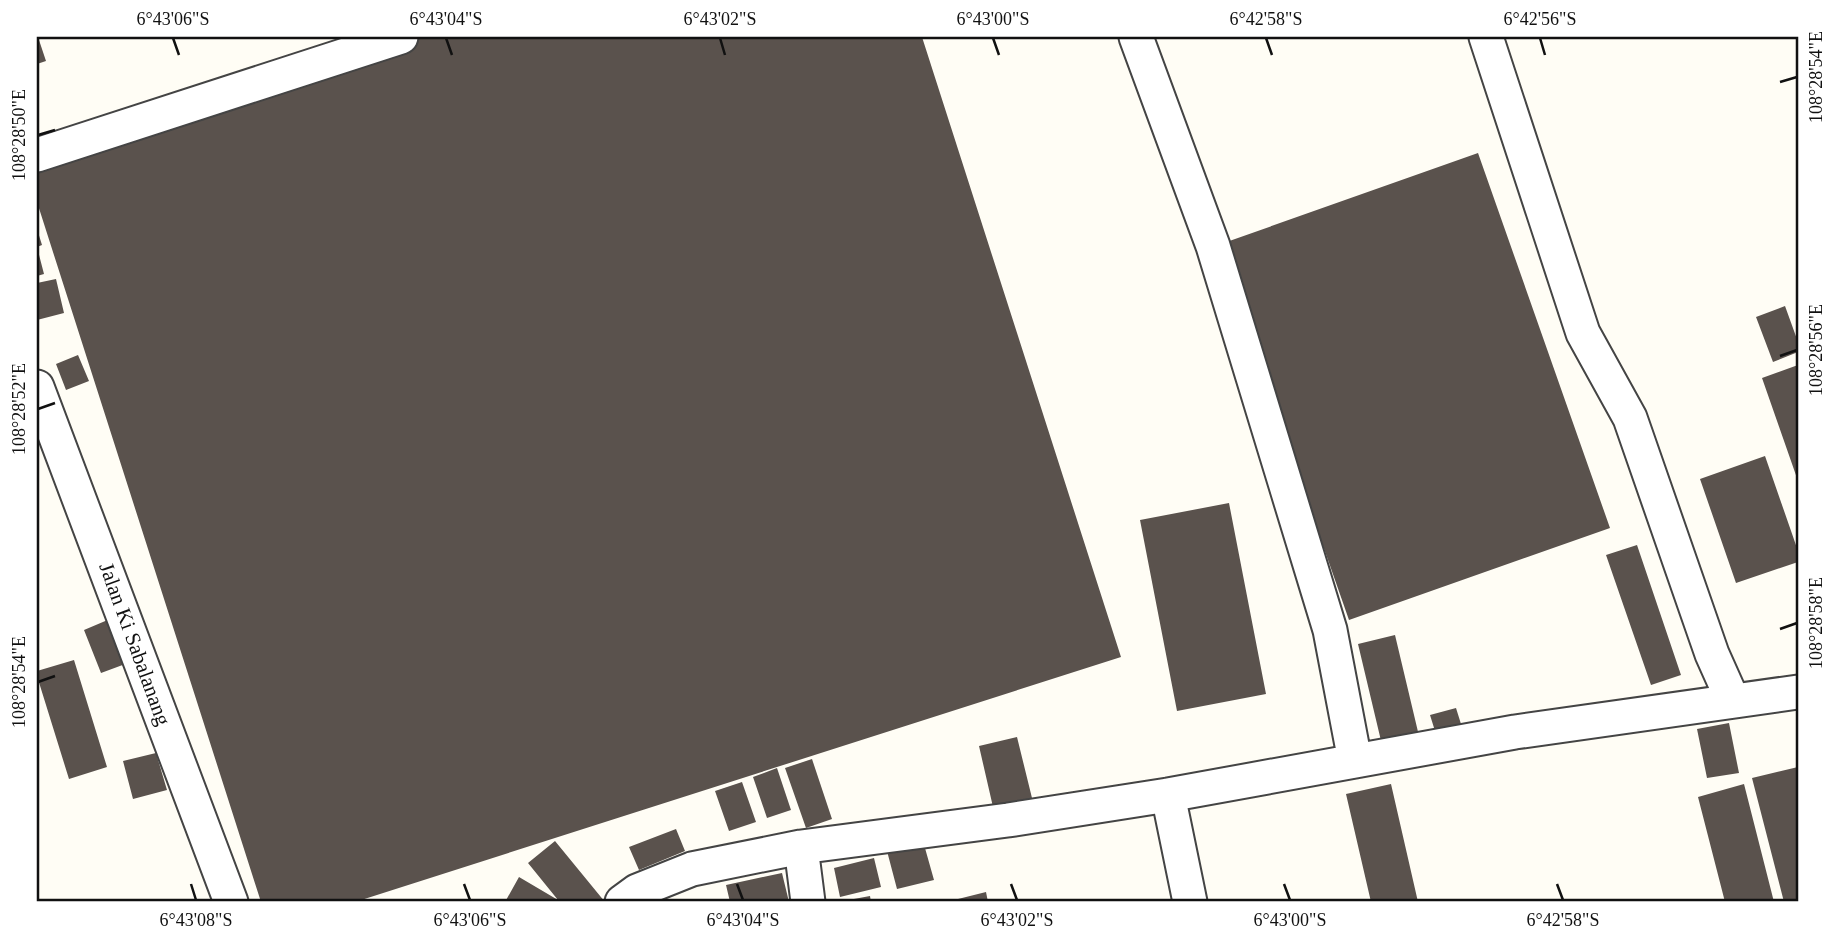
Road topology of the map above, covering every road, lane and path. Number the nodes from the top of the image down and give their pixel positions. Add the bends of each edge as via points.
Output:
1 (401, 37) edge
2 (1136, 37) edge
3 (1486, 37) edge
4 (37, 155) edge
5 (37, 387) edge
6 (1798, 692) edge
7 (1733, 701) junction
8 (1355, 761) junction
9 (1168, 795) junction
10 (801, 847) junction
11 (231, 902) edge
12 (622, 902) edge
13 (808, 902) edge
14 (1190, 902) edge

1 - 4 street
2 - 8 street via 1213,246 1330,630
3 - 7 street via 1583,333 1630,418 1712,654
5 - 11 street, Jalan Ki Sabalanang
6 - 7 street
7 - 8 street via 1515,732
8 - 9 street
9 - 10 street
9 - 14 street
10 - 12 street via 692,869
10 - 13 street

